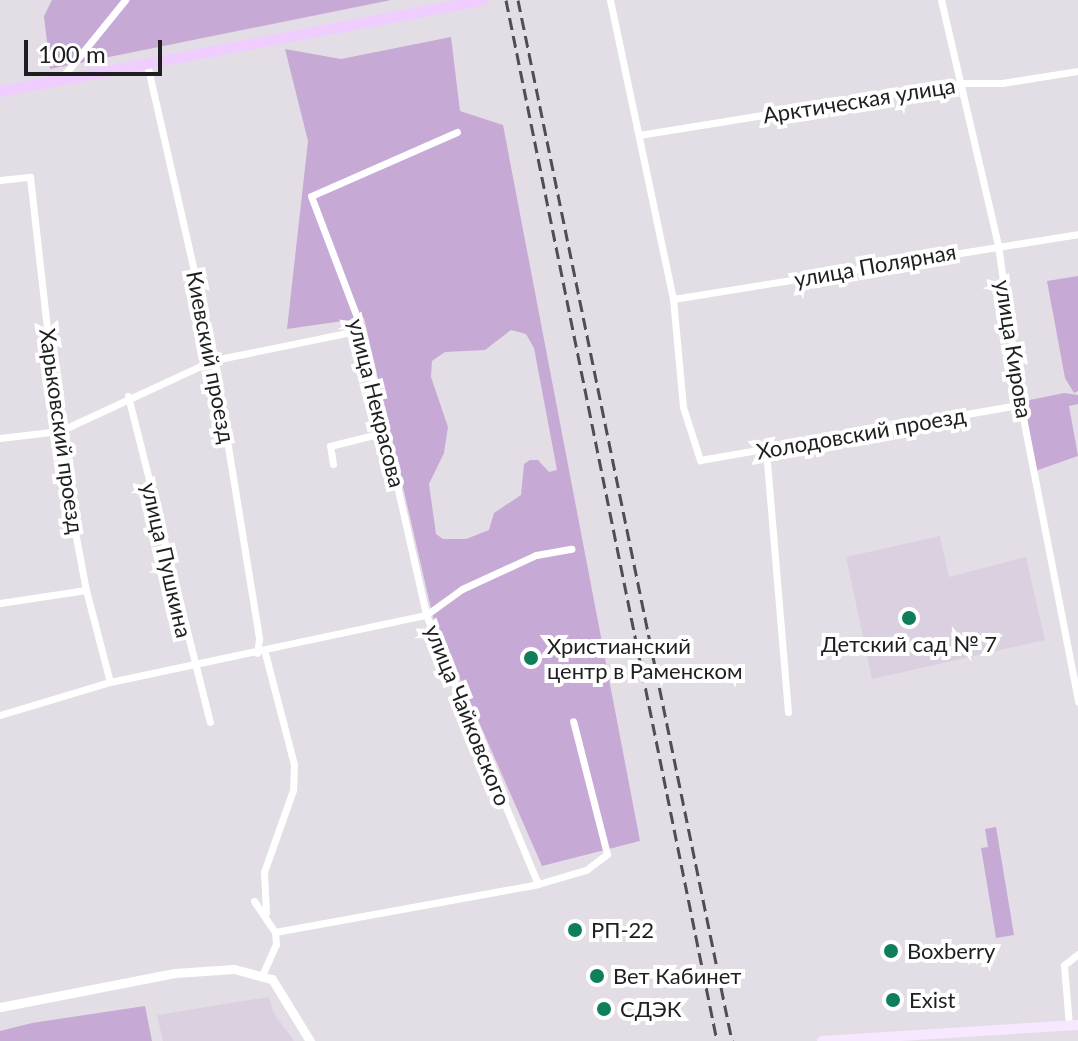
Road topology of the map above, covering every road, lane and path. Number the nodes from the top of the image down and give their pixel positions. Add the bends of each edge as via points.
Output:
1 (125, 0) edge
2 (483, 0) edge
3 (610, 0) edge
4 (941, 0) edge
5 (147, 64) junction
6 (1078, 71) edge
7 (61, 79) junction
8 (961, 83) junction
9 (0, 91) edge
10 (457, 132) dead end
11 (639, 135) junction
12 (0, 180) edge
13 (1078, 234) edge
14 (998, 245) junction
15 (673, 299) junction
16 (362, 330) junction
17 (214, 360) junction
18 (128, 396) junction
19 (1020, 405) junction
20 (60, 431) junction
21 (386, 432) junction
22 (0, 438) edge
23 (766, 450) junction
24 (333, 464) dead end
25 (571, 549) dead end
26 (86, 590) junction
27 (0, 603) edge
28 (426, 615) junction
29 (261, 653) junction
30 (191, 664) junction
31 (110, 682) junction
32 (1078, 701) edge
33 (788, 712) dead end
34 (0, 715) edge
35 (573, 721) dead end
36 (210, 722) dead end
37 (538, 884) junction
38 (254, 901) dead end
39 (266, 913) junction
40 (275, 932) junction
41 (1078, 954) edge
42 (262, 975) junction
43 (0, 1007) edge
44 (1074, 1025) edge
45 (310, 1041) edge
46 (822, 1041) edge

1 - 7 street
2 - 5 main road
3 - 11 street
4 - 8 street, улица Кирова
5 - 7 main road
5 - 17 street, Киевский проезд
6 - 8 street, Арктическая улица via 1002,83
7 - 9 main road
8 - 11 street, Арктическая улица
8 - 14 street, улица Кирова
10 - 16 street, улица Некрасова via 311,196
11 - 15 street
12 - 20 street, Харьковский проезд via 30,177
13 - 14 street, улица Полярная
14 - 15 street, улица Полярная
14 - 19 street, улица Кирова
15 - 23 street, Холодовский проезд via 683,407 700,460
16 - 17 street
16 - 21 street, улица Некрасова
17 - 18 street
17 - 29 street, Киевский проезд
18 - 20 street
18 - 30 street, улица Пушкина
19 - 23 street, Холодовский проезд
19 - 32 street, улица Кирова
20 - 22 street
20 - 26 street, Харьковский проезд
21 - 24 street via 330,446
21 - 28 street, улица Некрасова
23 - 33 street
25 - 28 street via 536,555 462,589
26 - 27 street
26 - 31 street, Харьковский проезд
28 - 29 street, улица Чайковского
28 - 37 street, улица Чайковского
29 - 30 street, улица Чайковского
29 - 39 street, Киевский проезд via 294,764 293,790 264,872
30 - 31 street, улица Чайковского
30 - 36 street, улица Пушкина
31 - 34 street, улица Чайковского
35 - 37 street via 607,854 586,870
37 - 40 street
38 - 39 street
39 - 40 street
40 - 42 street via 276,944
41 - 44 street via 1064,965
42 - 43 street via 193,970
42 - 45 street via 272,979
44 - 46 main road

